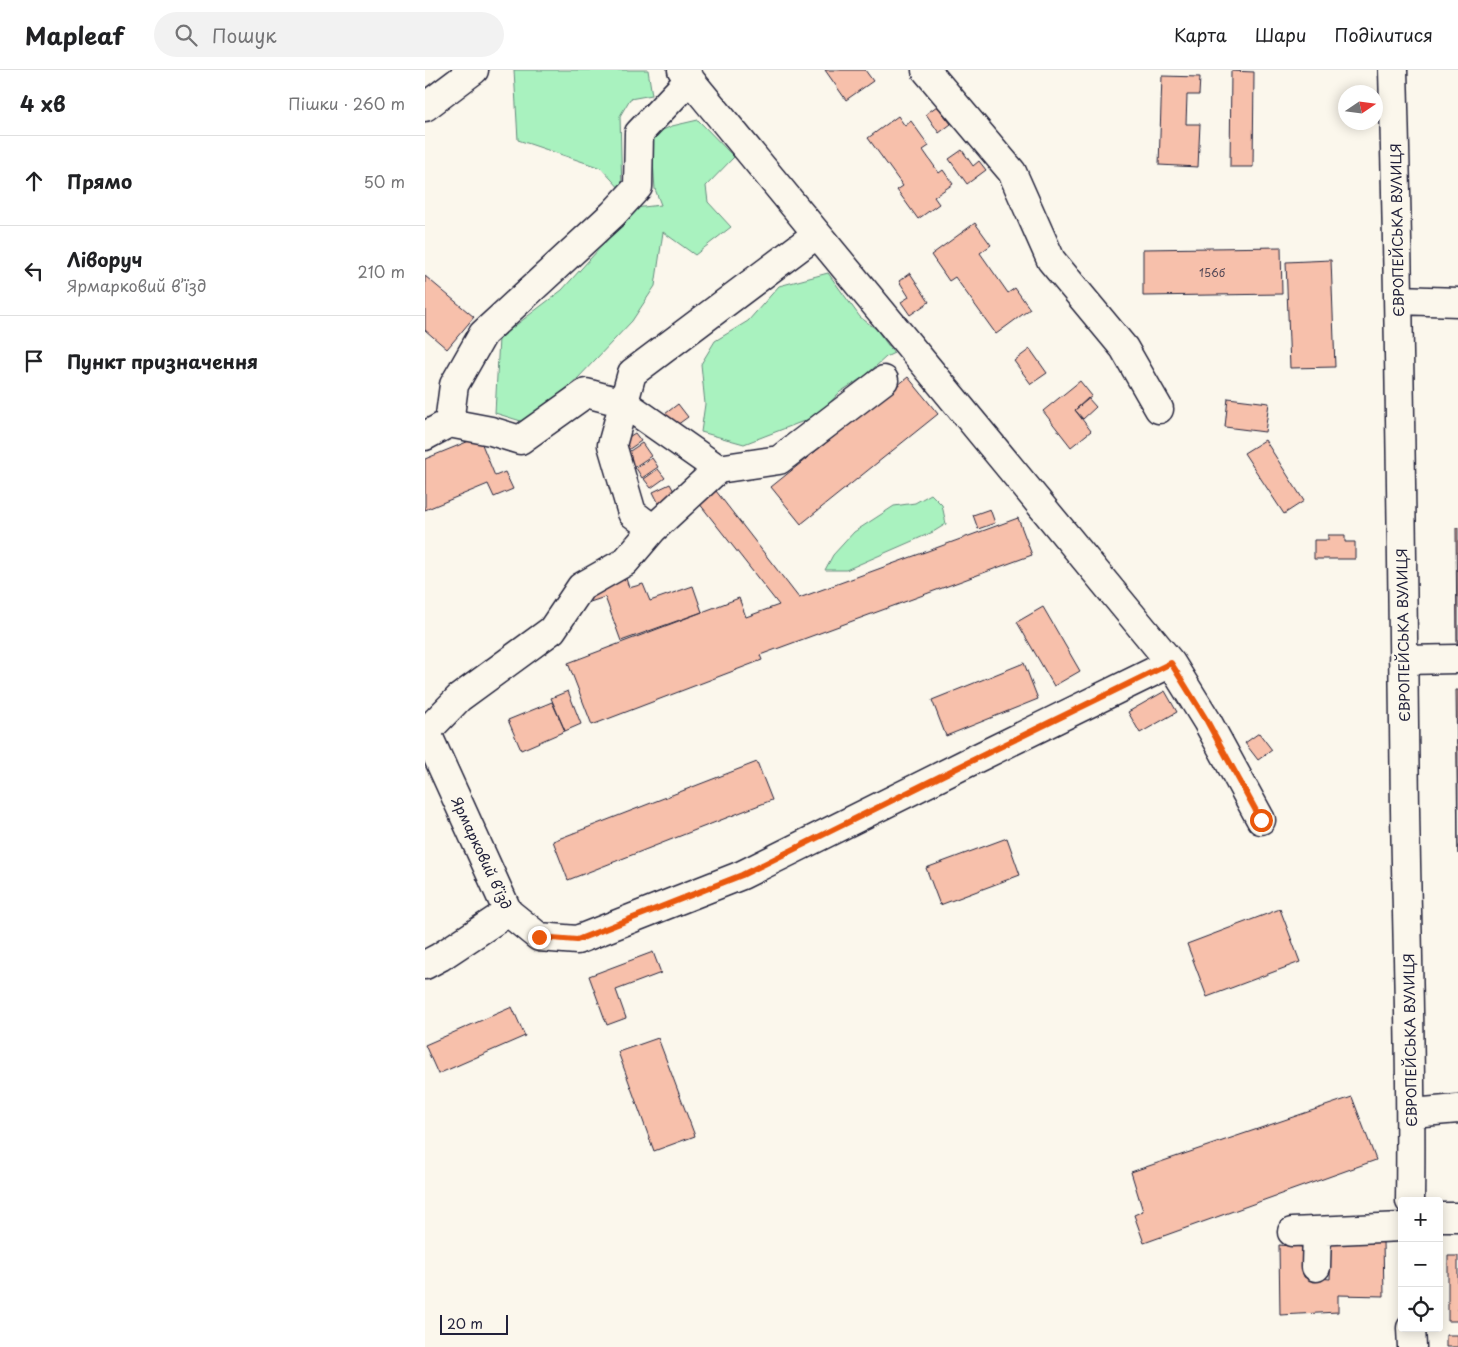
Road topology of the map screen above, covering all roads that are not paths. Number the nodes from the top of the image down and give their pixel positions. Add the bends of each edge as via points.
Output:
1 (474, 70) edge
2 (926, 70) edge
3 (1393, 70) edge
4 (686, 74) edge
5 (425, 107) edge
6 (817, 234) junction
7 (1399, 300) junction
8 (1458, 302) edge
9 (884, 380) dead end
10 (623, 403) junction
11 (1159, 409) dead end
12 (449, 423) junction
13 (425, 436) edge
14 (718, 469) junction
15 (653, 529) junction
16 (1403, 660) junction
17 (1458, 660) edge
18 (1171, 663) junction
19 (426, 730) edge
20 (1261, 820) dead end
21 (508, 912) junction
22 (425, 965) edge
23 (1458, 1109) edge
24 (1411, 1113) junction
25 (1410, 1197) edge
26 (1443, 1217) edge
27 (1458, 1217) edge
28 (1398, 1226) edge
29 (1316, 1266) dead end
30 (1411, 1332) edge
31 (1411, 1347) edge

1 - 5 street
2 - 11 street via 1012,172 1051,260 1124,348
3 - 7 street, ЄВРОПЕЙСЬКА ВУЛИЦЯ
4 - 6 street
4 - 12 street via 639,133 639,187 483,334 454,385
6 - 10 street via 632,373
6 - 18 street
7 - 8 street
7 - 16 street, ЄВРОПЕЙСЬКА ВУЛИЦЯ
9 - 14 street via 779,460
10 - 12 street via 586,393 520,440
10 - 14 street
10 - 15 street via 612,445 632,513
12 - 13 street
14 - 15 street
15 - 19 street via 625,562 581,587 552,630 459,698
16 - 17 street
16 - 24 street, ЄВРОПЕЙСЬКА ВУЛИЦЯ
18 - 20 street
18 - 21 street, Ярмарковий вʼїзд via 742,875 577,940 539,937
19 - 21 street, Ярмарковий вʼїзд
21 - 22 street via 441,958
23 - 24 street
24 - 25 street, ЄВРОПЕЙСЬКА ВУЛИЦЯ
26 - 27 street
28 - 29 street via 1305,1231
30 - 31 street

